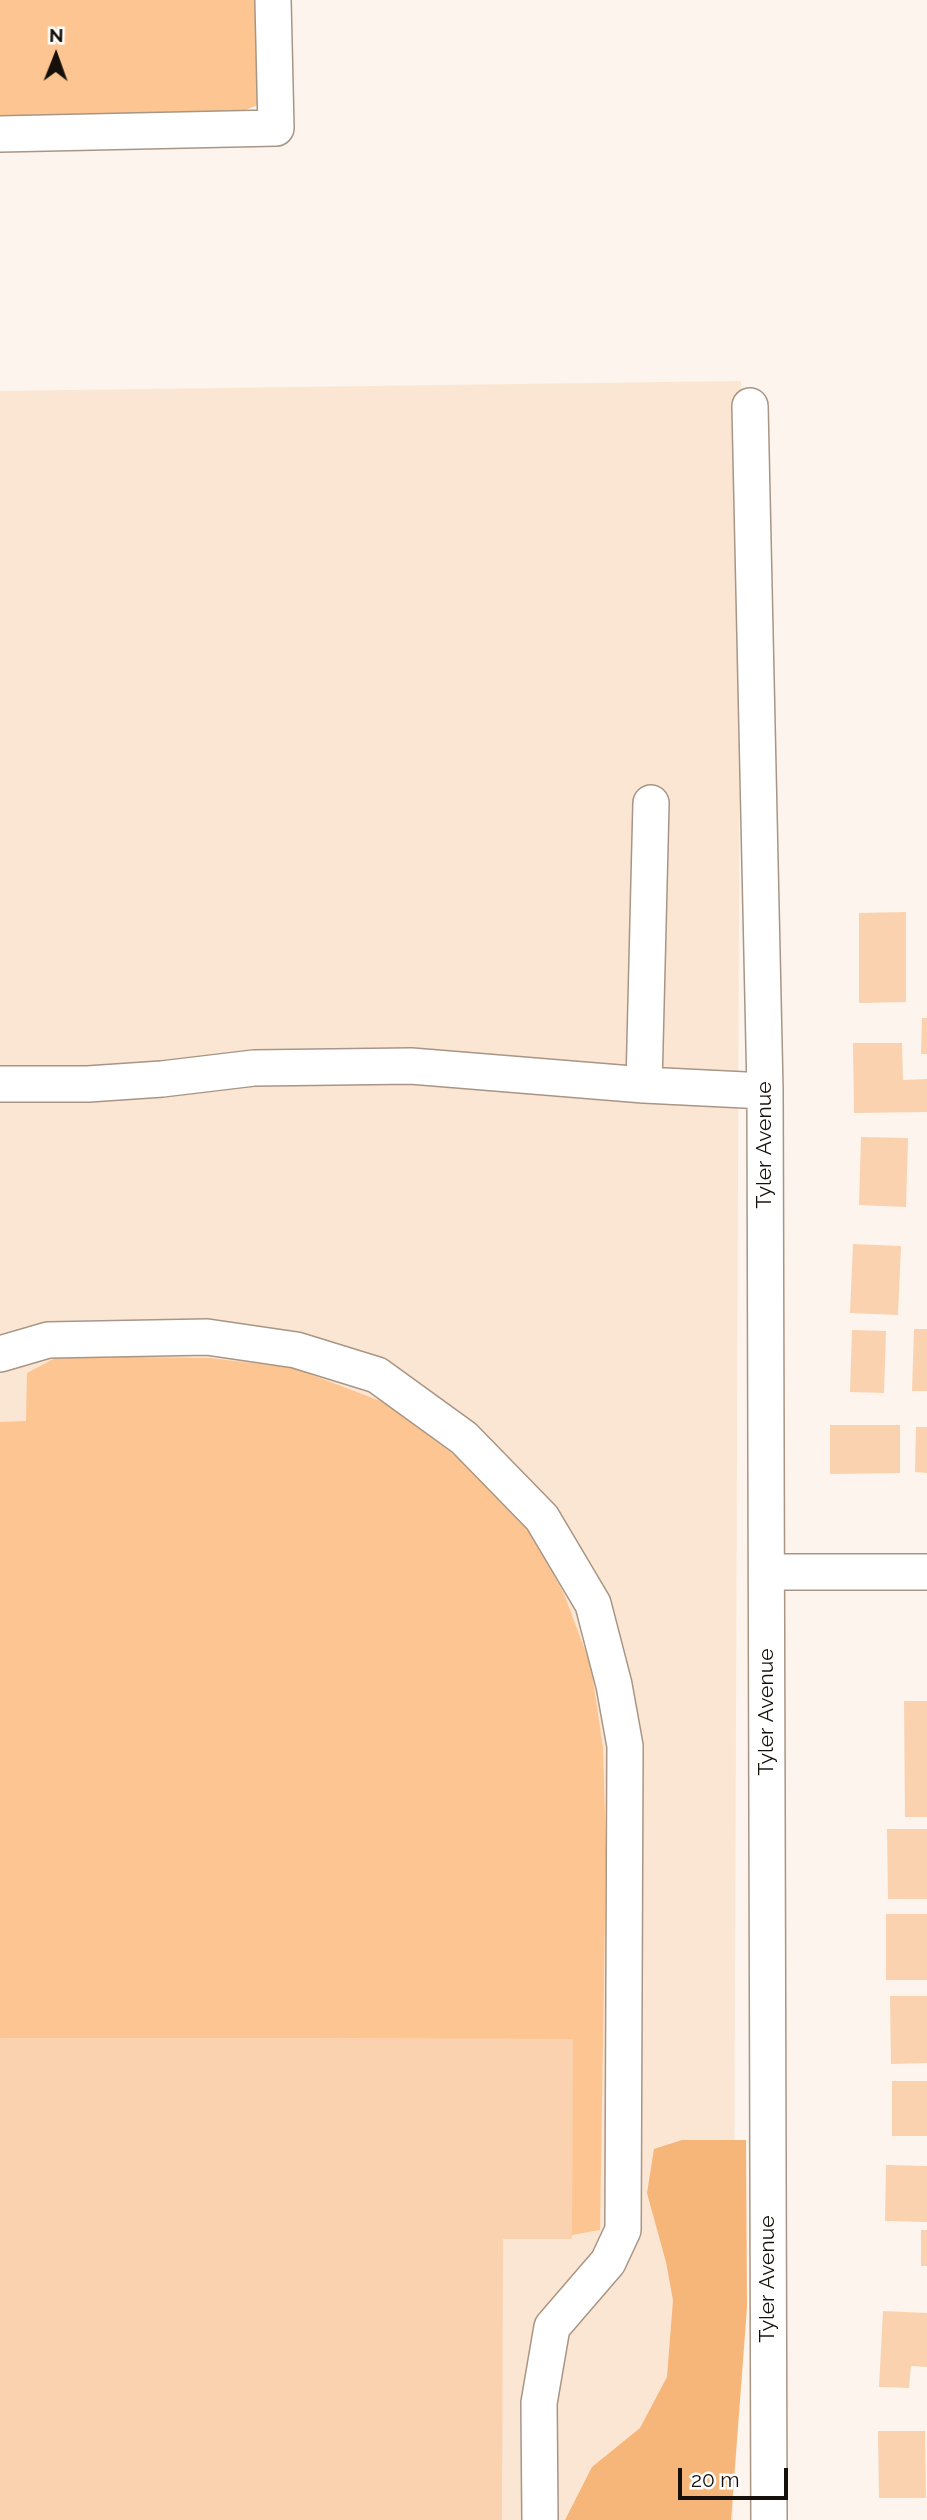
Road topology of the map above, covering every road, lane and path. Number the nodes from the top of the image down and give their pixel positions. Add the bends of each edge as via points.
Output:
1 (273, 0) edge
2 (0, 134) edge
3 (750, 406) dead end
4 (650, 803) dead end
5 (0, 1084) edge
6 (644, 1086) junction
7 (765, 1091) junction
8 (0, 1354) edge
9 (767, 1572) junction
10 (927, 1572) edge
11 (540, 2520) edge
12 (769, 2520) edge

1 - 2 street via 276,128
3 - 7 street, Tyler Avenue
4 - 6 street
5 - 6 street via 88,1084 254,1068 411,1066
6 - 7 street
7 - 9 street, Tyler Avenue
8 - 11 street via 48,1340 206,1337 296,1350 377,1375 464,1438 542,1518 593,1604 625,1746 623,2230 608,2262 552,2327 539,2403
9 - 10 street
9 - 12 street, Tyler Avenue

